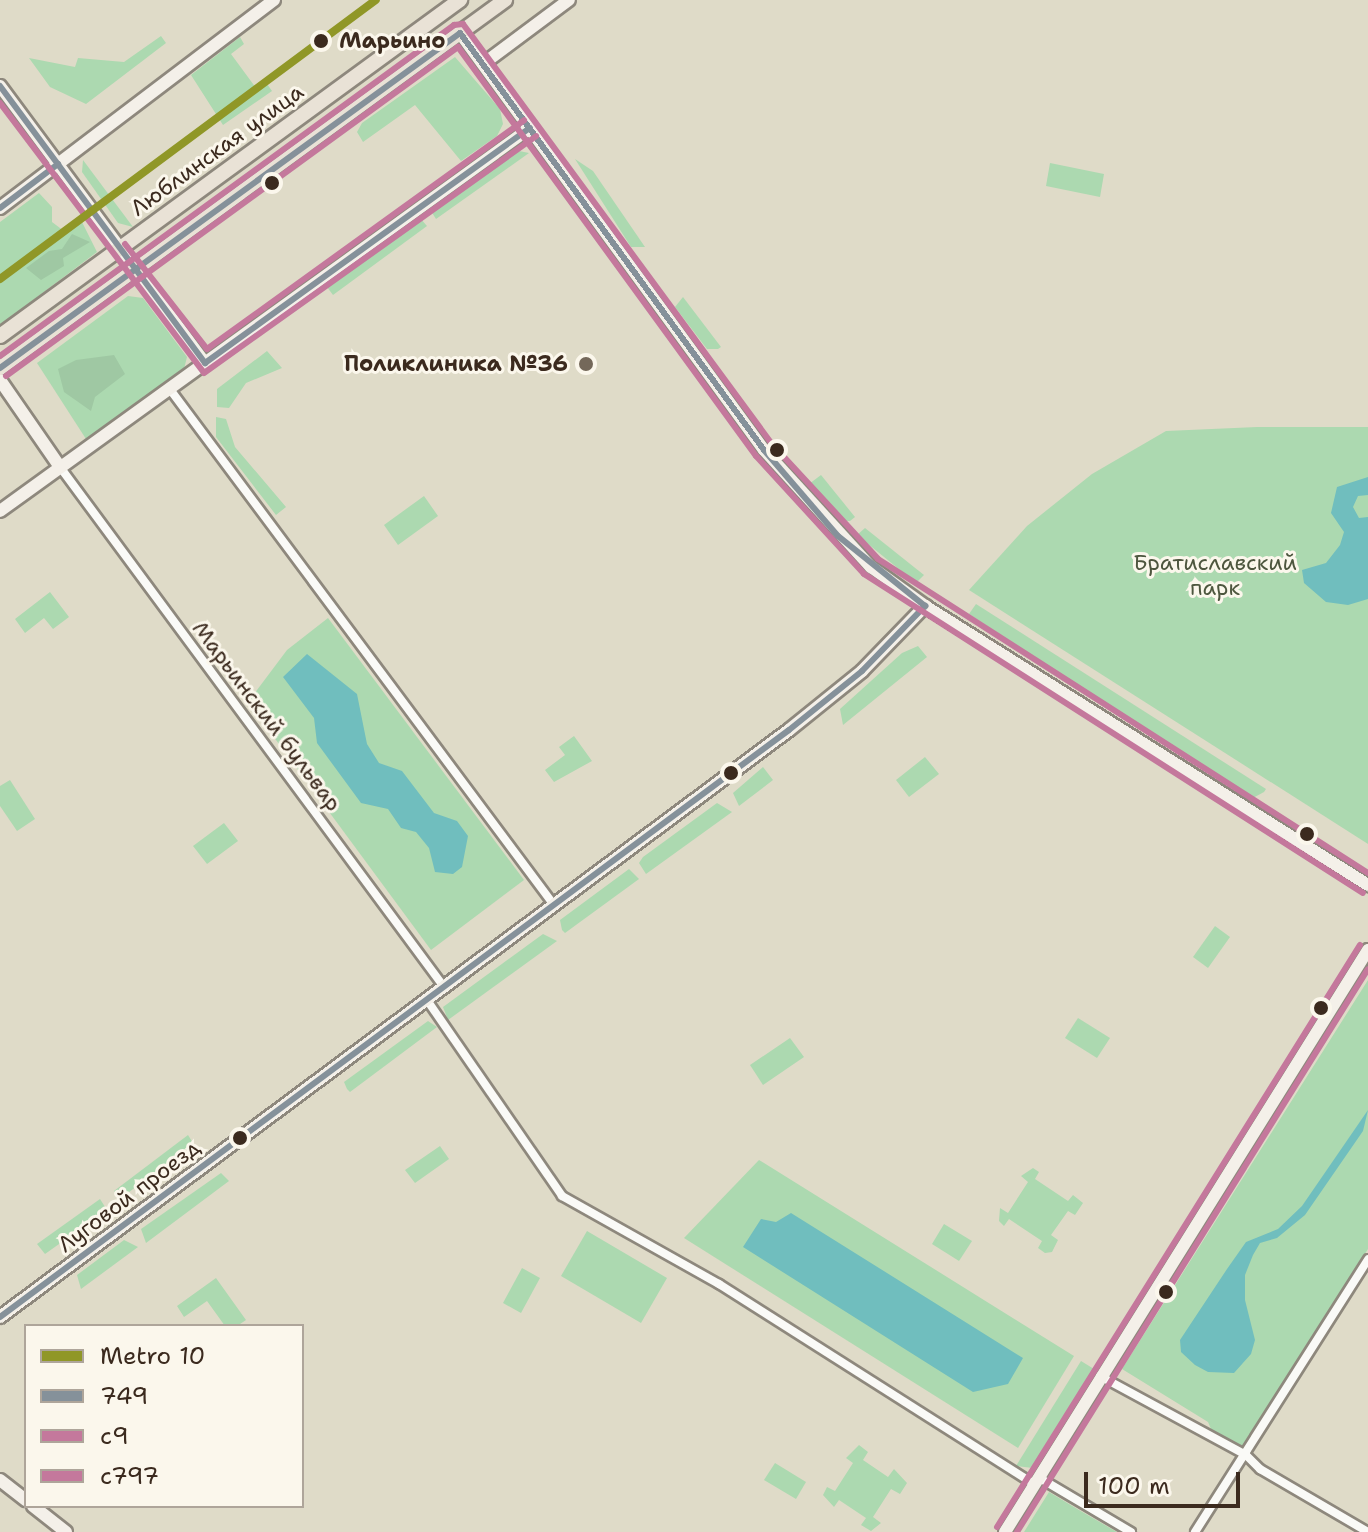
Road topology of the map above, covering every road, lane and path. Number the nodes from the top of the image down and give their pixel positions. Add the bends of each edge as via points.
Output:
1 (274, 0) edge
2 (460, 0) edge
3 (505, 0) edge
4 (569, 0) edge
5 (460, 33) junction
6 (483, 64) junction
7 (0, 86) edge
8 (530, 128) junction
9 (58, 164) junction
10 (0, 208) edge
11 (120, 248) junction
12 (136, 271) junction
13 (0, 336) edge
14 (205, 363) junction
15 (0, 368) edge
16 (0, 380) edge
17 (169, 388) junction
18 (60, 467) junction
19 (0, 511) edge
20 (925, 606) junction
21 (1368, 885) edge
22 (554, 905) junction
23 (1368, 950) edge
24 (444, 987) junction
25 (427, 1000) junction
26 (1368, 1259) edge
27 (0, 1317) edge
28 (1100, 1376) junction
29 (1246, 1455) junction
30 (0, 1480) edge
31 (1036, 1481) junction
32 (24, 1498) edge
33 (36, 1508) edge
34 (66, 1532) edge
35 (1005, 1532) edge
36 (1131, 1532) edge
37 (1195, 1532) edge
38 (1368, 1532) edge

1 - 9 street
2 - 11 main road, Люблинская улица
3 - 5 main road
4 - 6 street
5 - 6 street
5 - 12 main road
6 - 8 street
7 - 9 street
8 - 14 street
8 - 20 street via 764,450 838,536
9 - 10 street
9 - 11 street
11 - 12 street
11 - 13 main road, Люблинская улица
12 - 14 street
12 - 15 main road
14 - 17 street
16 - 18 street
17 - 18 street
17 - 22 street
18 - 19 street
18 - 24 street, Марьинский бульвар
20 - 21 street
20 - 22 street, Луговой проезд via 832,696
22 - 24 street, Луговой проезд
23 - 28 street
24 - 25 street, Луговой проезд
25 - 27 street, Луговой проезд
25 - 31 street via 562,1196 719,1284
26 - 29 street
28 - 29 street
28 - 31 street
29 - 37 street
29 - 38 street via 1260,1469
30 - 32 street
31 - 35 street
31 - 36 street
33 - 34 street

